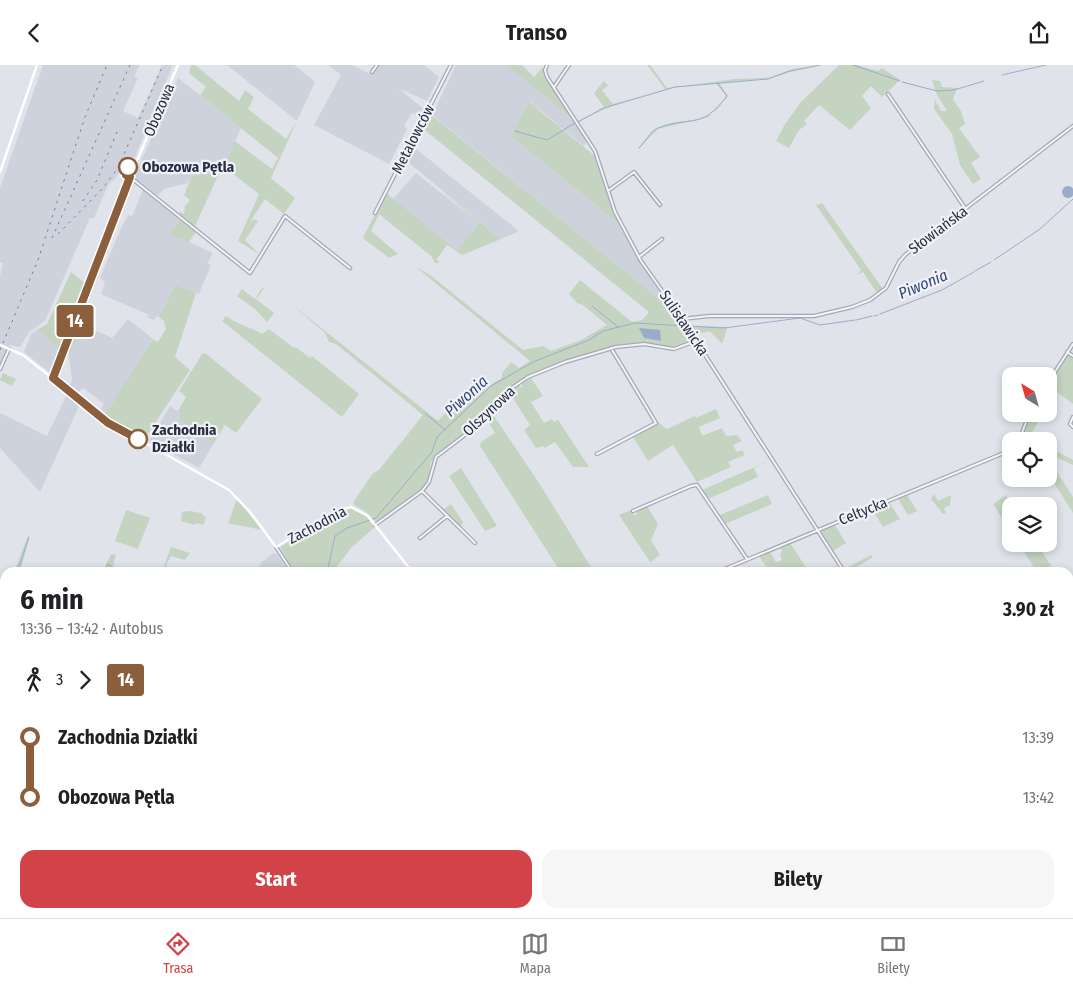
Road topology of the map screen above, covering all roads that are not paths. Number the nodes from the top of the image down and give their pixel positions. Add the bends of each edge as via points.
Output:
1 (37, 65) edge
2 (178, 65) edge
3 (377, 65) edge
4 (451, 65) edge
5 (546, 65) edge
6 (569, 65) edge
7 (372, 72) dead end
8 (554, 87) junction
9 (888, 94) dead end
10 (1073, 126) edge
11 (0, 171) edge
12 (130, 177) junction
13 (608, 191) junction
14 (660, 205) dead end
15 (966, 209) junction
16 (375, 213) dead end
17 (662, 239) dead end
18 (639, 257) junction
19 (350, 268) dead end
20 (682, 319) junction
21 (696, 341) junction
22 (1073, 344) edge
23 (0, 345) edge
24 (611, 348) junction
25 (9, 349) junction
26 (1068, 352) junction
27 (1073, 356) edge
28 (1058, 367) edge
29 (0, 369) edge
30 (53, 378) junction
31 (1073, 417) edge
32 (1073, 427) edge
33 (597, 454) dead end
34 (1002, 454) edge
35 (422, 491) junction
36 (633, 511) dead end
37 (447, 516) junction
38 (375, 525) junction
39 (818, 530) junction
40 (420, 538) dead end
41 (475, 543) dead end
42 (276, 547) junction
43 (747, 559) junction
44 (289, 567) edge
45 (408, 567) edge
46 (729, 567) edge
47 (841, 567) edge

1 - 11 street
2 - 12 street, Obozowa
3 - 7 street
4 - 16 street, Metalowców
5 - 8 street, Sulisławicka via 546,75
6 - 8 street
8 - 13 street, Sulisławicka via 595,151
9 - 15 street
10 - 15 street, Słowiańska
12 - 19 street via 250,273 285,216
12 - 30 street, Obozowa
13 - 14 street via 634,172
13 - 18 street, Sulisławicka via 615,212
15 - 20 street, Słowiańska via 902,257 886,288 862,304 814,316 718,315
17 - 18 street
18 - 20 street, Sulisławicka
20 - 21 street, Sulisławicka
21 - 24 street, Olszynowa via 674,349 644,344
21 - 39 street, Sulisławicka
22 - 26 street
23 - 25 street, Zachodnia
24 - 33 street via 656,424
24 - 35 street, Olszynowa via 539,372 511,388 482,422 436,457 429,482
25 - 29 street
25 - 30 street, Zachodnia via 23,355
26 - 27 street
26 - 28 street
30 - 42 street, Zachodnia via 108,423 229,490 250,511
31 - 32 street via 1070,423
34 - 39 street, Celtycka
35 - 37 street
35 - 38 street, Olszynowa
36 - 43 street via 696,485
37 - 40 street
37 - 41 street
38 - 42 street, Zachodnia via 358,509 345,507
38 - 45 street, Zachodnia
39 - 43 street, Celtycka
39 - 47 street, Sulisławicka
42 - 44 street
43 - 46 street, Celtycka

